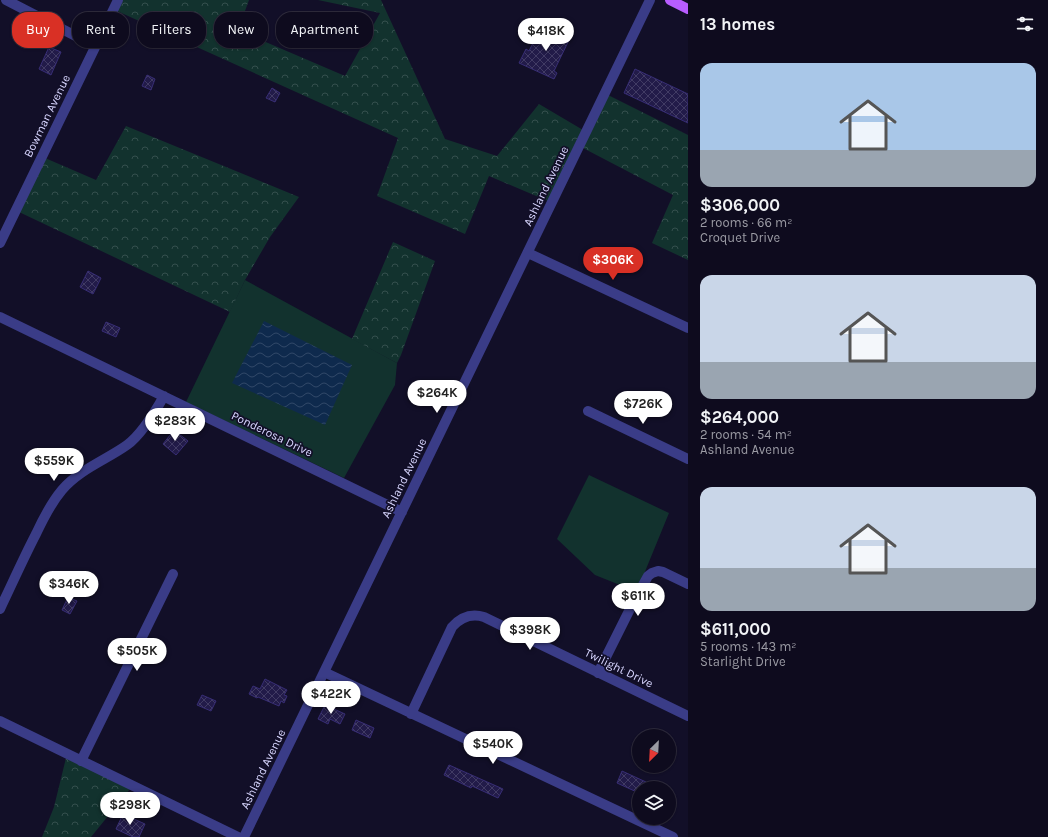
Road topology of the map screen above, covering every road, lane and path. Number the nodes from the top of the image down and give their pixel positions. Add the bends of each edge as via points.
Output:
1 (6, 0) edge
2 (118, 0) edge
3 (650, 0) edge
4 (670, 0) edge
5 (688, 9) edge
6 (112, 12) edge
7 (72, 34) edge
8 (94, 48) edge
9 (0, 242) edge
10 (528, 253) junction
11 (0, 318) edge
12 (688, 328) edge
13 (164, 396) junction
14 (588, 412) dead end
15 (688, 459) edge
16 (402, 512) junction
17 (173, 574) dead end
18 (688, 584) edge
19 (0, 609) edge
20 (324, 672) junction
21 (598, 672) junction
22 (411, 714) junction
23 (688, 716) edge
24 (0, 721) edge
25 (81, 761) junction
26 (238, 837) edge
27 (244, 837) edge
28 (673, 837) edge

1 - 7 street
2 - 6 street, Bowman Avenue
3 - 10 street, Ashland Avenue
4 - 5 main road
8 - 9 street, Bowman Avenue
10 - 12 street
10 - 16 street, Ashland Avenue
11 - 13 street, Ponderosa Drive
13 - 16 street, Ponderosa Drive
13 - 19 street via 136,437 73,479 57,496
14 - 15 street
16 - 20 street, Ashland Avenue
17 - 25 street
18 - 21 street via 663,572 652,572
20 - 22 street
20 - 27 street, Ashland Avenue
21 - 22 street, Twilight Drive via 484,617 471,615 464,617 452,627
21 - 23 street, Twilight Drive
22 - 28 street
24 - 25 street
25 - 26 street

